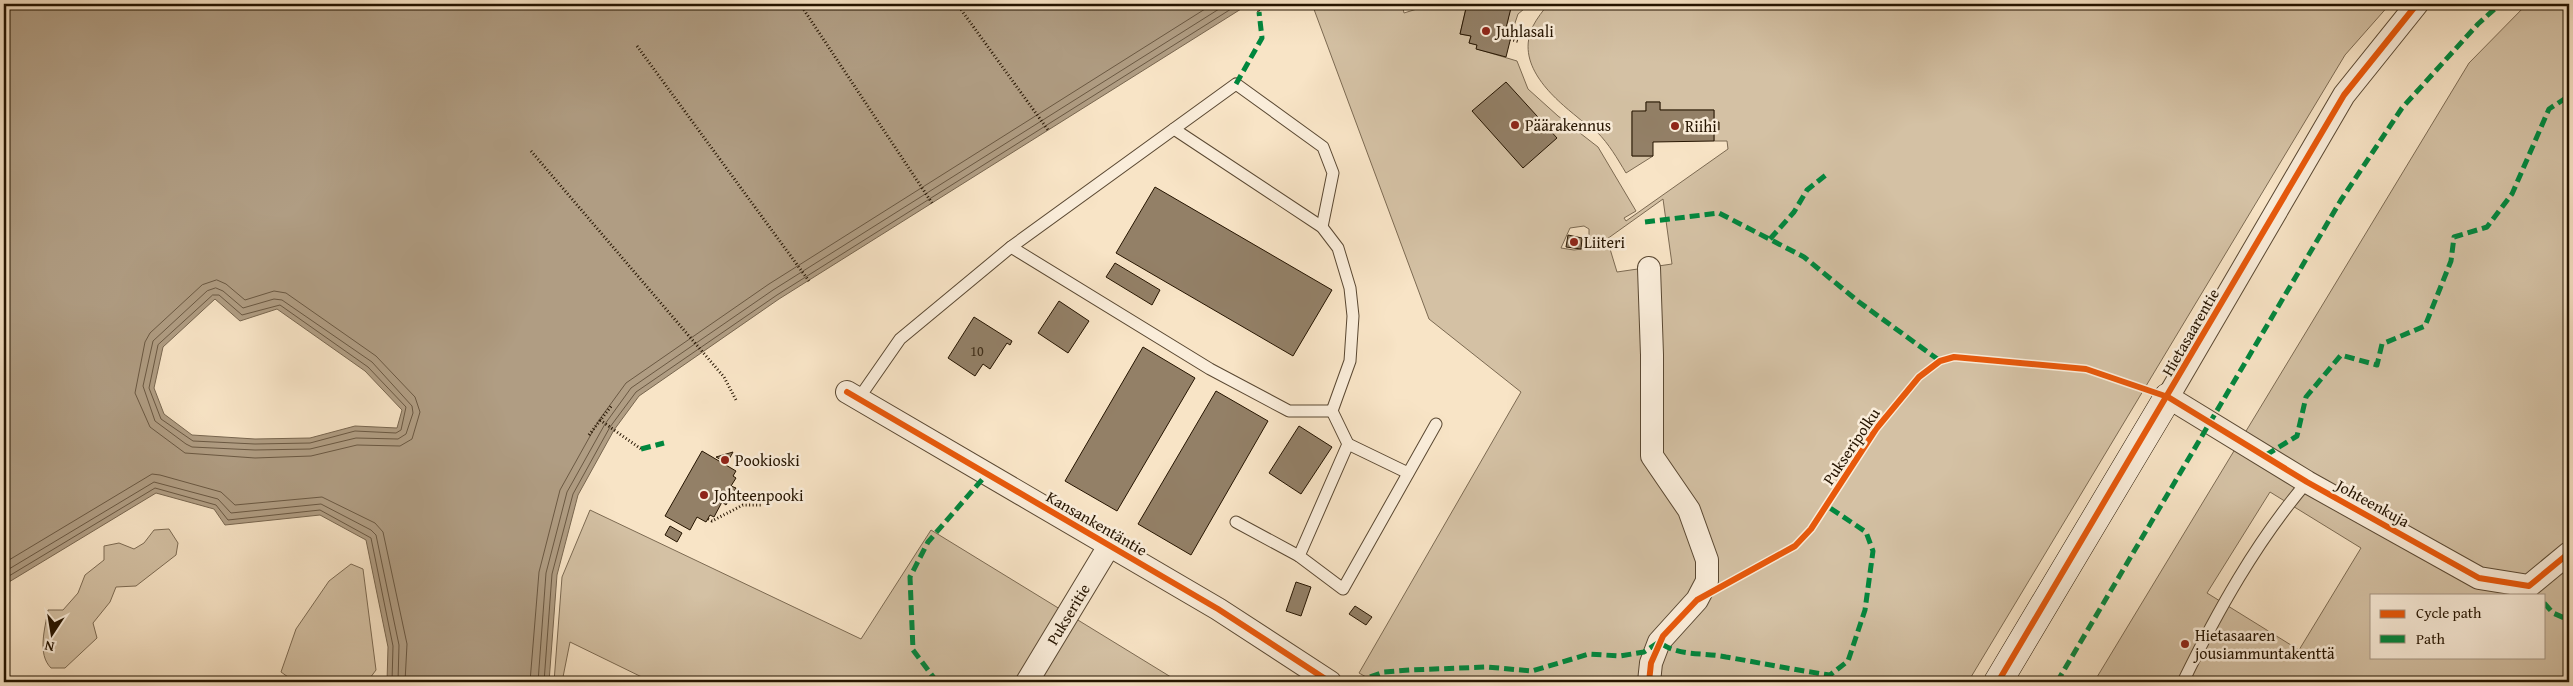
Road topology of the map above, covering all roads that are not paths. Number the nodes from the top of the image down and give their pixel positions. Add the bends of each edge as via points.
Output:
1 (2417, 4) edge
2 (1174, 129) junction
3 (1322, 227) junction
4 (1011, 247) junction
5 (1648, 268) dead end
6 (853, 395) joint
7 (2168, 396) junction
8 (1332, 411) junction
9 (1436, 424) dead end
10 (1348, 444) junction
11 (1408, 473) junction
12 (2307, 482) junction
13 (1236, 522) dead end
14 (1109, 546) junction
15 (2569, 553) edge
16 (1299, 556) junction
17 (1027, 682) edge
18 (1330, 682) edge
19 (1649, 682) edge
20 (1998, 682) edge
21 (2183, 682) edge

1 - 7 street, Hietasaarentie via 2344,95
2 - 3 lane
2 - 3 lane via 1236,84 1323,147 1332,173
2 - 4 lane
3 - 8 lane via 1338,248 1350,288 1354,316 1350,361
4 - 6 lane via 900,339
4 - 8 lane via 1210,369 1289,412
5 - 19 street via 1652,456 1689,510 1707,560 1707,581 1697,600 1659,642 1651,663
6 - 14 street, Kansankentäntie
7 - 12 street, Johteenkuja
7 - 20 street, Hietasaarentie
8 - 10 lane
9 - 11 lane
10 - 11 lane
10 - 16 lane
11 - 16 lane via 1343,589
12 - 15 street, Johteenkuja via 2479,578 2529,586
12 - 21 lane via 2223,604
13 - 16 lane
14 - 17 street, Pukseritie
14 - 18 street, Kansankentäntie via 1218,609

